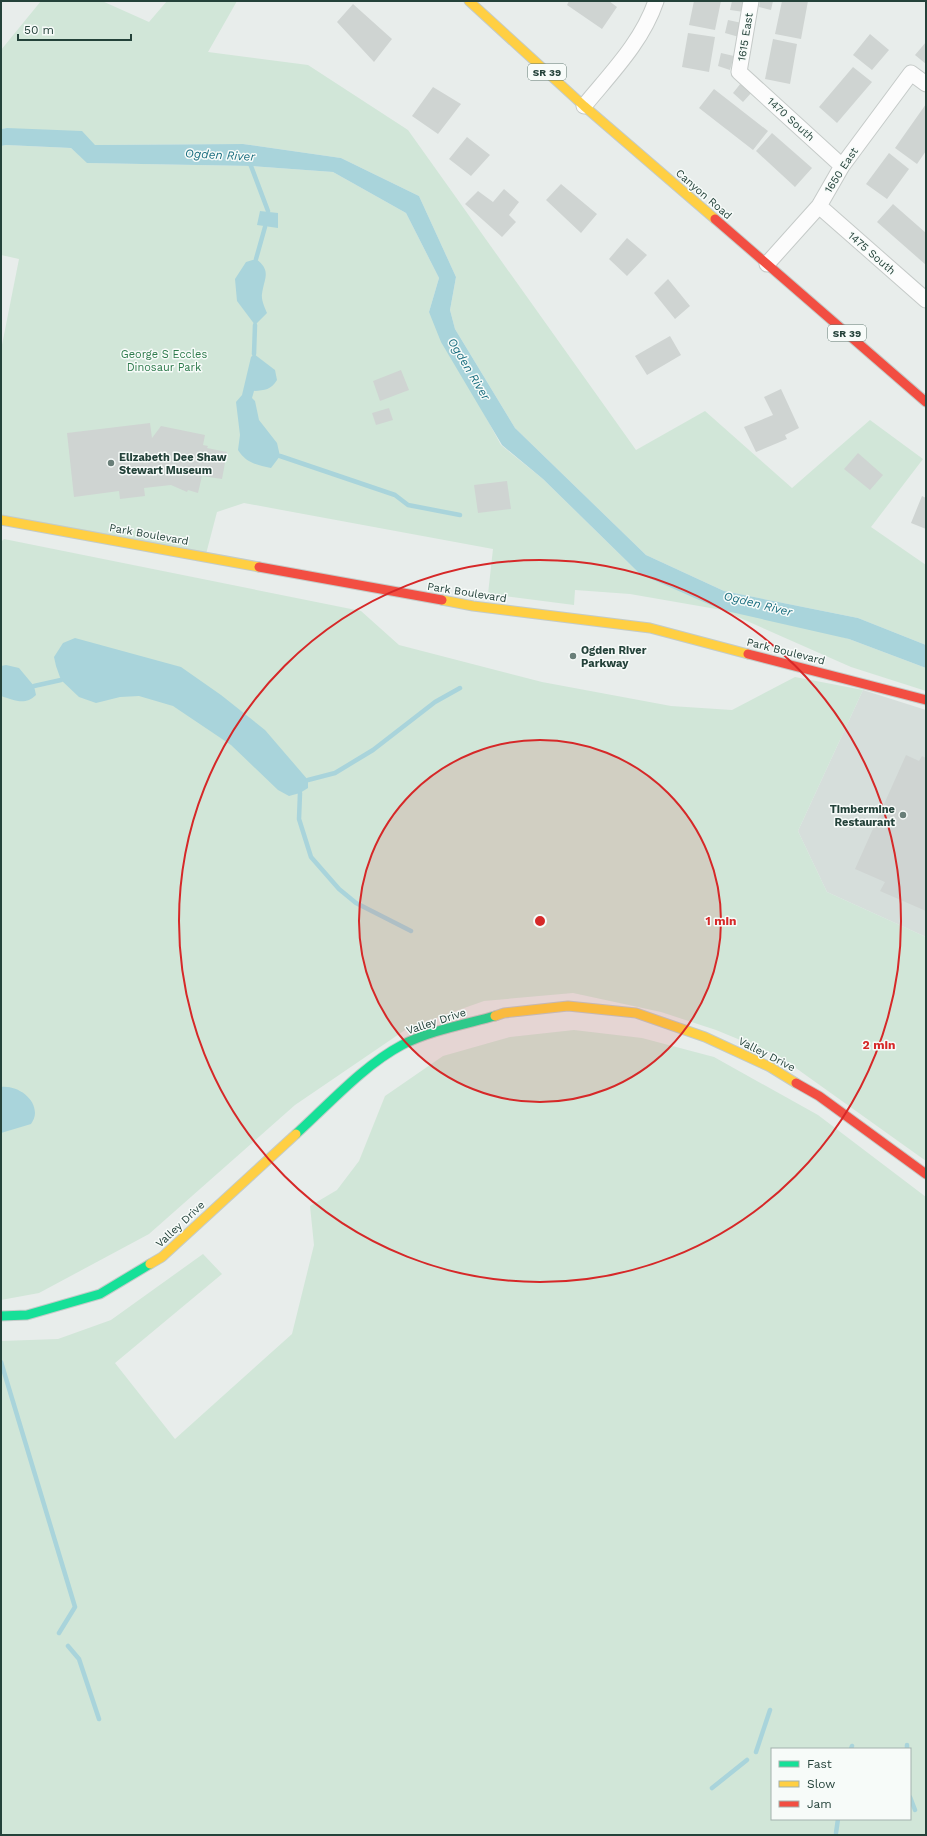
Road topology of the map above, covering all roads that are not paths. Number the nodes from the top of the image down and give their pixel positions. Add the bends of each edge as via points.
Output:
1 (469, 1) edge
2 (656, 1) edge
3 (750, 1) edge
4 (739, 72) joint
5 (926, 84) edge
6 (584, 106) junction
7 (842, 166) junction
8 (819, 206) junction
9 (767, 264) junction
10 (926, 300) edge
11 (926, 402) edge
12 (1, 520) edge
13 (926, 700) edge
14 (926, 1174) edge
15 (1, 1316) edge

1 - 6 street, Canyon Road / SR 39
2 - 6 street via 635,45
3 - 4 street, 1615 East
4 - 7 street, 1470 South
5 - 7 street, 1650 East via 911,73
6 - 9 street, Canyon Road / SR 39
7 - 8 street, 1650 East
8 - 9 street, 1650 East
8 - 10 street, 1475 South
9 - 11 street, Canyon Road / SR 39
12 - 13 street, Park Boulevard via 474,606 650,628
14 - 15 street, Valley Drive via 819,1096 770,1067 705,1037 636,1013 568,1006 504,1013 402,1045 371,1066 162,1257 100,1294 27,1315

